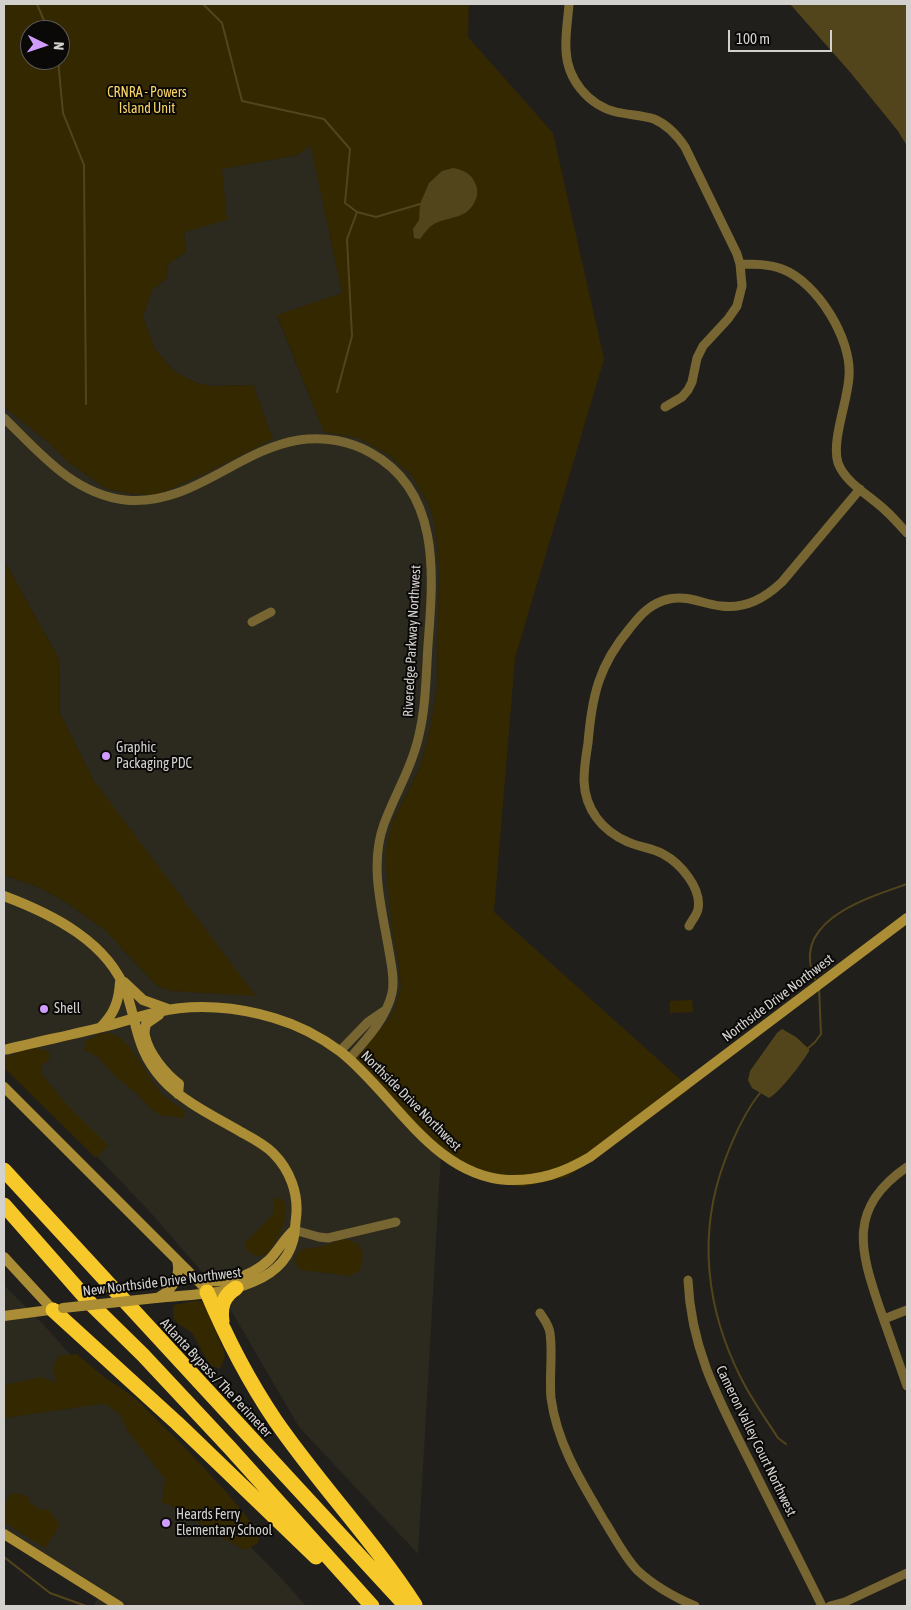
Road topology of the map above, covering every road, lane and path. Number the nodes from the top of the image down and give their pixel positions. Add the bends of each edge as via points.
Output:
1 (569, 4) edge
2 (740, 264) junction
3 (665, 407) dead end
4 (4, 418) edge
5 (860, 489) junction
6 (907, 533) edge
7 (271, 612) dead end
8 (252, 622) dead end
9 (4, 896) edge
10 (907, 918) edge
11 (689, 926) dead end
12 (120, 978) junction
13 (172, 1009) junction
14 (384, 1011) junction
15 (133, 1019) junction
16 (101, 1027) junction
17 (4, 1050) edge
18 (340, 1052) junction
19 (349, 1059) junction
20 (4, 1087) edge
21 (178, 1094) junction
22 (907, 1167) edge
23 (4, 1170) edge
24 (4, 1205) edge
25 (396, 1222) dead end
26 (294, 1230) junction
27 (4, 1257) edge
28 (178, 1260) junction
29 (195, 1277) junction
30 (688, 1280) dead end
31 (236, 1288) junction
32 (207, 1292) junction
33 (156, 1298) junction
34 (58, 1309) junction
35 (907, 1310) edge
36 (540, 1313) dead end
37 (4, 1316) edge
38 (884, 1319) junction
39 (225, 1332) junction
40 (907, 1386) edge
41 (4, 1534) edge
42 (907, 1573) edge
43 (119, 1606) edge
44 (366, 1606) edge
45 (372, 1606) edge
46 (406, 1606) edge
47 (416, 1606) edge
48 (695, 1606) edge
49 (822, 1606) edge
50 (830, 1606) edge

1 - 2 street via 566,50 574,80 586,96 601,106 654,119 677,134
2 - 3 street via 742,286 737,306 703,346 688,390
2 - 5 street via 775,266 794,275 814,293 838,328 847,351 850,374 836,454 842,471
4 - 14 street, Riveredge Parkway Northwest via 67,477 88,490 112,498 143,500 173,495 267,450 288,442 314,439 342,442 377,456 396,472 417,500 425,522 432,580 424,706 420,734 408,772 384,824 377,853 378,884 393,980
5 - 6 street
5 - 11 street via 770,593 735,606 684,598 654,604 624,635 599,679 591,708 584,779 589,804 598,821 613,834 661,853 682,868 692,882 698,902
7 - 8 street
9 - 12 street via 39,910 69,928 94,948
10 - 19 street, Northside Drive Northwest via 590,1157 569,1170 546,1177 523,1181 500,1179 477,1174 454,1163 426,1139
12 - 13 street via 143,1000
12 - 15 street, New Northside Drive Northwest
12 - 16 street via 115,1009
13 - 15 street, Northside Drive Northwest
13 - 18 street, Northside Drive Northwest via 232,1009 274,1018 308,1032
13 - 21 street via 146,1024 144,1035 153,1054 179,1084
14 - 18 street via 368,1022
14 - 19 street, Riveredge Parkway Northwest via 376,1029
15 - 16 street, Northside Drive Northwest
15 - 21 street, New Northside Drive Northwest via 149,1061
16 - 17 street, Northside Drive Northwest
18 - 19 street, Northside Drive Northwest
20 - 28 street
21 - 26 street, New Northside Drive Northwest via 262,1144 280,1161 295,1196
22 - 38 street via 889,1180 876,1196 867,1214 863,1234 868,1275
23 - 46 highway, Atlanta Bypass / The Perimeter
24 - 45 highway via 91,1304 143,1354
25 - 26 street via 328,1238
26 - 29 street, New Northside Drive Northwest via 268,1260 252,1272 219,1281
26 - 31 street, New Northside Drive Northwest via 289,1249 271,1273
27 - 34 street
28 - 29 street
28 - 33 street via 175,1284
29 - 32 street
30 - 49 street, Cameron Valley Court Northwest via 694,1328 708,1376
31 - 32 street, New Northside Drive Northwest
31 - 39 highway via 222,1303
32 - 33 street, New Northside Drive Northwest
32 - 39 highway
33 - 34 street, New Northside Drive Northwest, bridge
34 - 37 street, New Northside Drive Northwest
34 - 44 highway
35 - 38 street
36 - 48 street via 550,1332 551,1398 556,1423 576,1473 636,1569 675,1597
38 - 40 street
39 - 47 highway via 279,1425 380,1554
41 - 43 street
42 - 50 street

